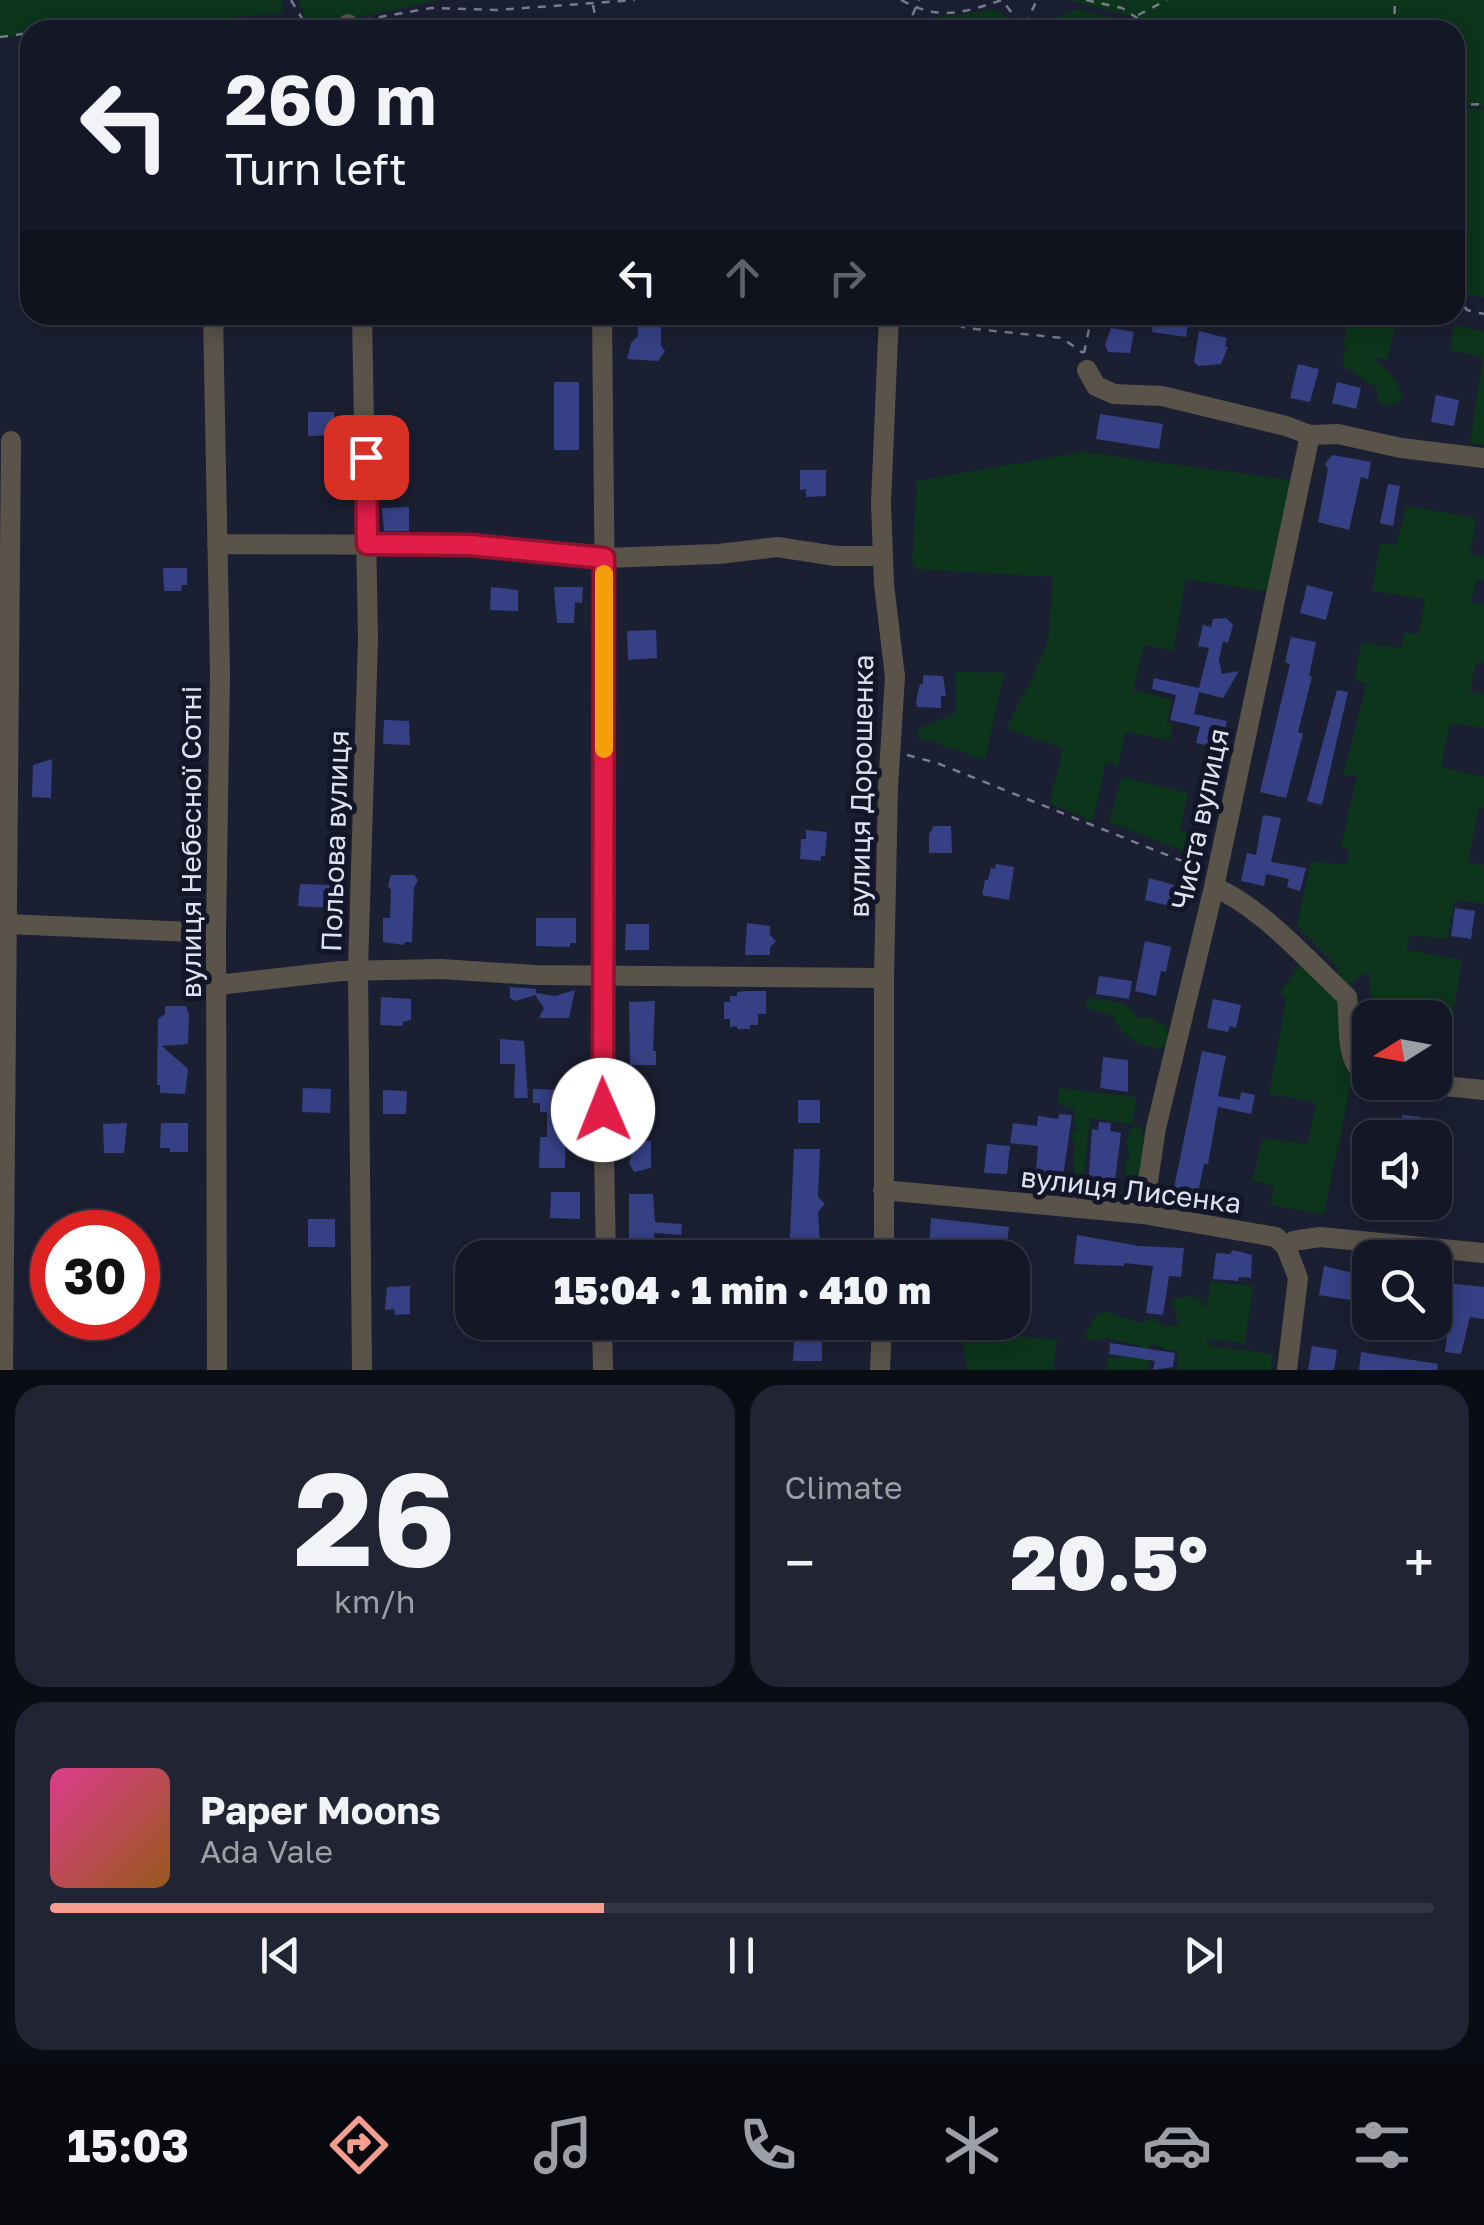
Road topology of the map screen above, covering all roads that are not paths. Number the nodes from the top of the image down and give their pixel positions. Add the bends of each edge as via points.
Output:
1 (213, 325) edge
2 (362, 325) edge
3 (602, 325) edge
4 (888, 325) edge
5 (1087, 370) dead end
6 (1310, 435) junction
7 (11, 442) dead end
8 (1484, 458) edge
9 (218, 544) junction
10 (367, 544) junction
11 (4, 551) edge
12 (883, 556) junction
13 (604, 558) junction
14 (1216, 879) junction
15 (6, 924) junction
16 (216, 933) junction
17 (358, 970) junction
18 (603, 975) junction
19 (884, 978) junction
20 (217, 985) junction
21 (3, 1009) edge
22 (1352, 1059) edge
23 (1452, 1087) edge
24 (1484, 1090) edge
25 (883, 1190) junction
26 (1143, 1214) junction
27 (606, 1240) edge
28 (884, 1240) edge
29 (1286, 1247) junction
30 (1484, 1253) edge
31 (602, 1340) edge
32 (881, 1340) edge
33 (3, 1370) edge
34 (218, 1370) edge
35 (362, 1370) edge
36 (602, 1370) edge
37 (880, 1370) edge
38 (1288, 1370) edge

1 - 9 street, вулиця Небесної Сотні
2 - 10 street, Польова вулиця
3 - 13 street
4 - 12 street, вулиця Дорошенка
5 - 6 street via 1096,386 1114,394 1162,396
6 - 8 street
6 - 14 street, Чиста вулиця
7 - 11 street
9 - 10 street
9 - 16 street, вулиця Небесної Сотні
10 - 13 street via 470,545
10 - 17 street, Польова вулиця via 368,742
11 - 15 street
12 - 13 street via 778,547
12 - 19 street, вулиця Дорошенка via 895,677
13 - 18 street
14 - 22 street via 1347,996
14 - 26 street, Чиста вулиця via 1156,1128
15 - 16 street
15 - 21 street
16 - 20 street, вулиця Небесної Сотні
17 - 18 street
17 - 20 street
17 - 35 street, Польова вулиця
18 - 19 street
18 - 27 street
19 - 25 street, вулиця Дорошенка
20 - 34 street, вулиця Небесної Сотні
21 - 33 street
23 - 24 street
25 - 26 street, вулиця Лисенка
25 - 28 street, вулиця Дорошенка
26 - 29 street, вулиця Лисенка via 1276,1238
29 - 30 street, вулиця Лисенка via 1320,1237
29 - 38 street via 1298,1278
31 - 36 street
32 - 37 street

